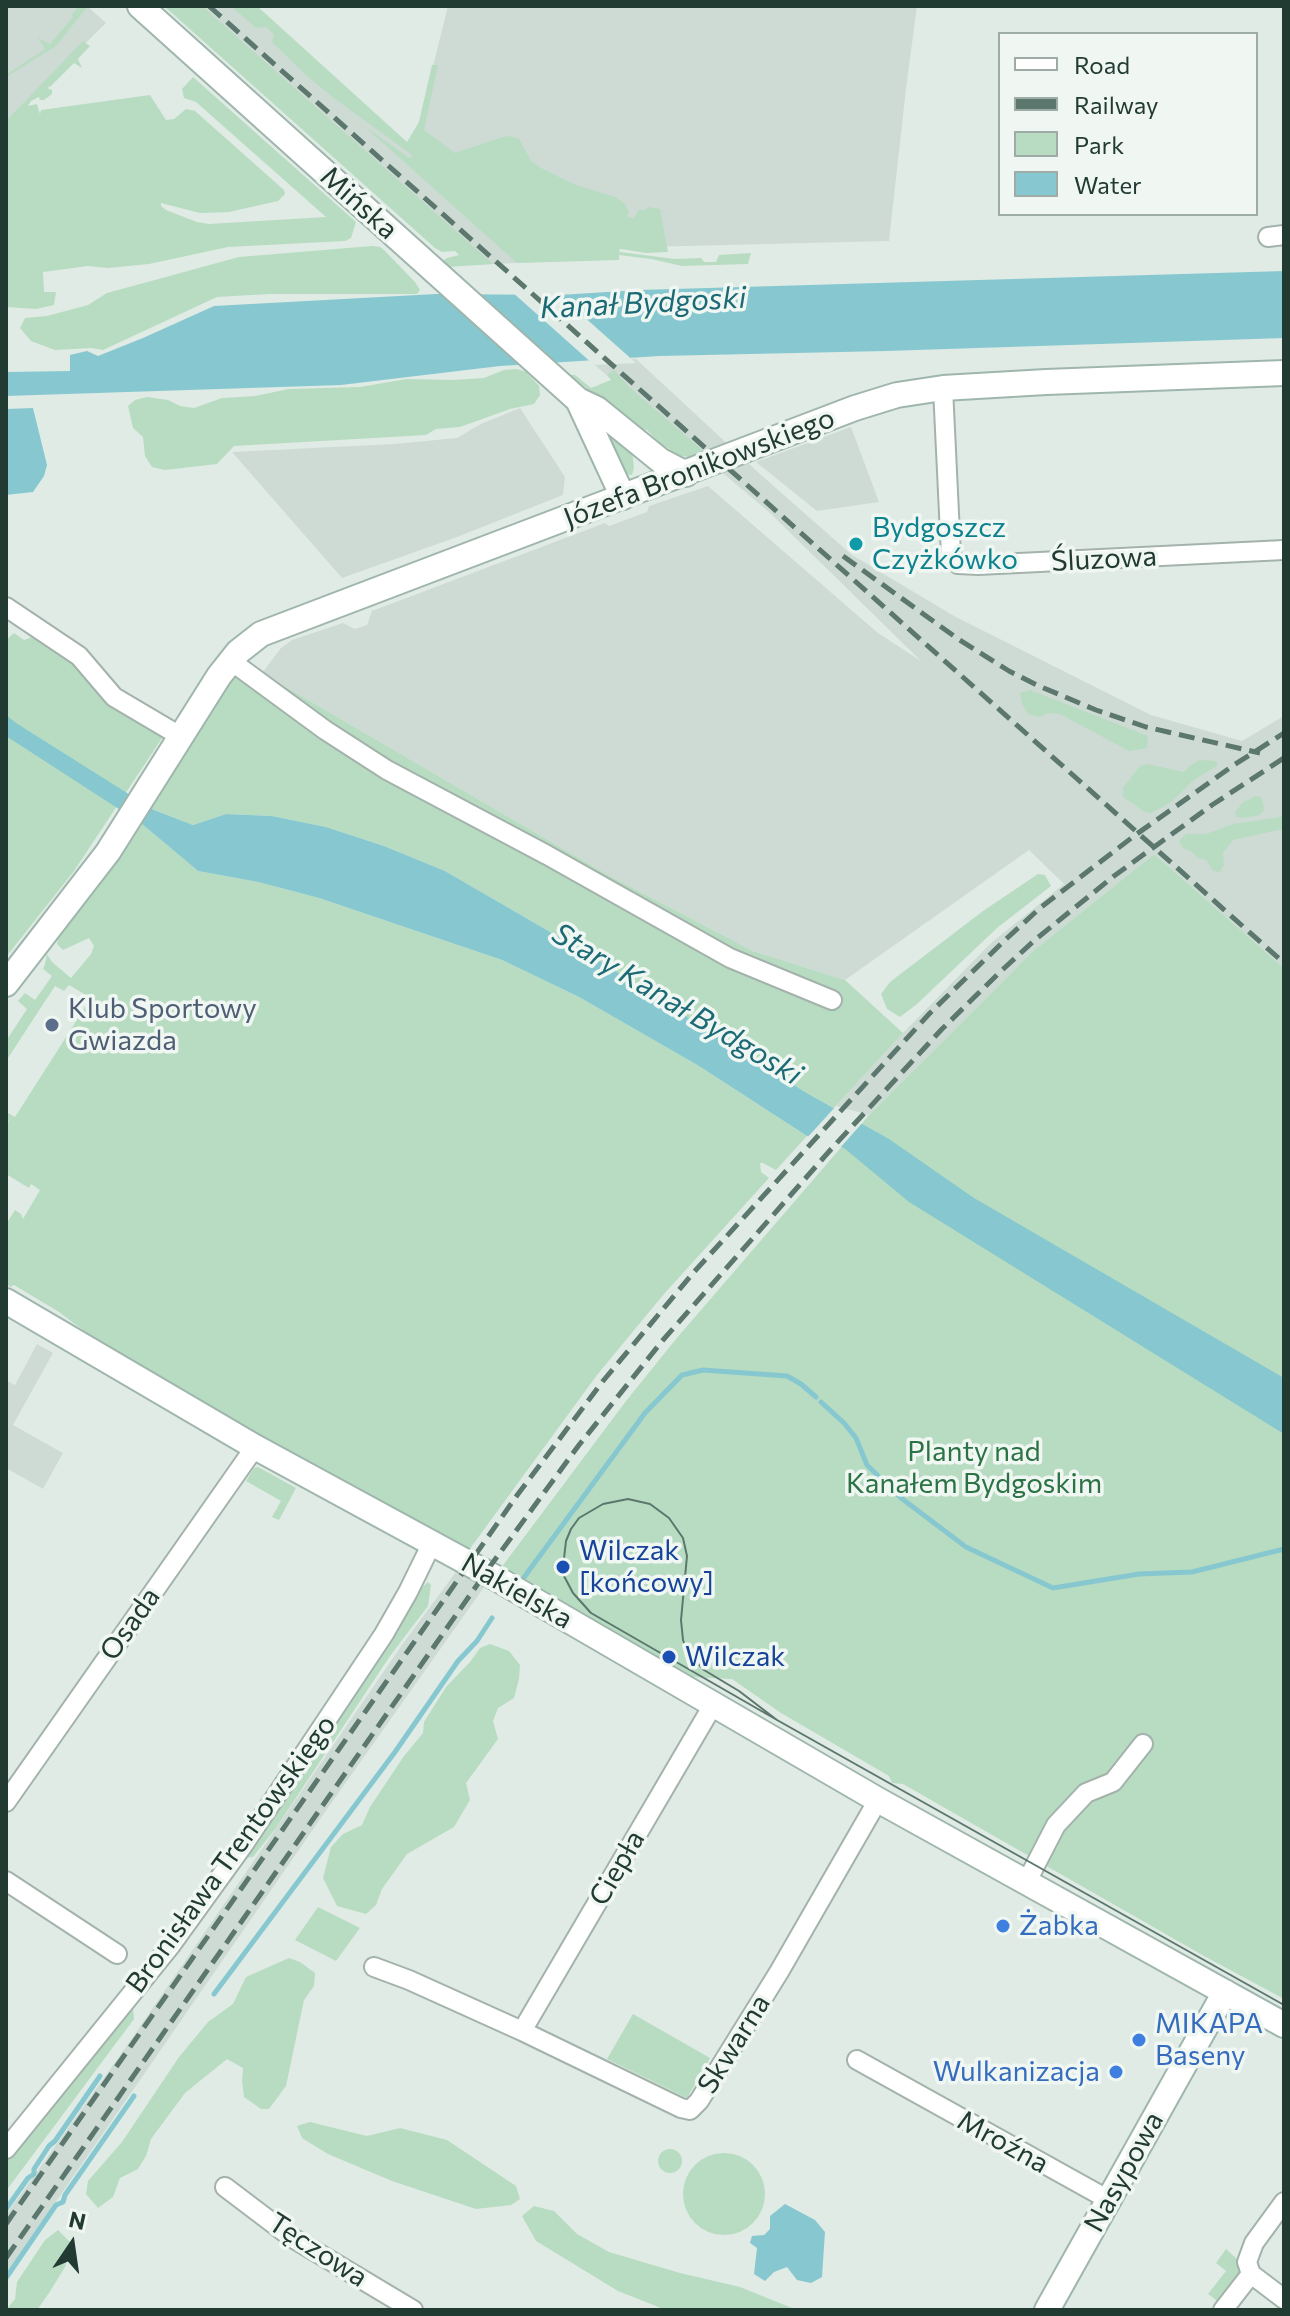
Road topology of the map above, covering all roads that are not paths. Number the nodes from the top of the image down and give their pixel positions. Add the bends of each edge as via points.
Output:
1 (140, 6) edge
2 (1284, 373) edge
3 (943, 388) junction
4 (572, 394) junction
5 (639, 445) junction
6 (686, 474) junction
7 (631, 494) junction
8 (1284, 550) edge
9 (6, 607) edge
10 (231, 661) junction
11 (180, 736) junction
12 (6, 984) edge
13 (832, 1000) dead end
14 (6, 1301) edge
15 (255, 1447) junction
16 (432, 1543) junction
17 (713, 1705) junction
18 (1143, 1744) dead end
19 (878, 1800) junction
20 (6, 1802) edge
21 (6, 1881) edge
22 (1026, 1883) junction
23 (117, 1954) dead end
24 (374, 1967) dead end
25 (1225, 1992) junction
26 (1284, 2025) edge
27 (522, 2031) junction
28 (857, 2060) dead end
29 (6, 2149) edge
30 (225, 2187) dead end
31 (1109, 2200) junction
32 (1284, 2202) edge
33 (1251, 2274) junction
34 (1284, 2299) edge
35 (413, 2310) edge
36 (1047, 2310) edge
37 (1223, 2310) edge

1 - 4 street, Mińska
2 - 3 street, Józefa Bronikowskiego
3 - 6 street, Józefa Bronikowskiego via 879,399
3 - 8 street, Śluzowa via 951,555 958,564
4 - 5 street, Mińska
4 - 7 street, Mińska
5 - 6 street, Mińska
5 - 7 street
6 - 7 street, Józefa Bronikowskiego
7 - 10 street, Józefa Bronikowskiego via 261,634
9 - 11 street via 79,656 114,697
10 - 11 street, Józefa Bronikowskiego
10 - 13 street via 387,770 730,958
11 - 12 street, Józefa Bronikowskiego via 94,872
14 - 15 street, Nakielska
15 - 16 street, Nakielska
15 - 20 street, Osada
16 - 17 street, Nakielska
16 - 29 street, Bronisława Trentowskiego via 384,1634 244,1844 171,1945
17 - 19 street, Nakielska
17 - 27 street, Ciepła
18 - 22 street via 1113,1782 1086,1793 1056,1825
19 - 22 street, Nakielska
19 - 27 street, Skwarna via 779,1972 690,2110
21 - 23 street
22 - 25 street, Nakielska
24 - 27 street, Skwarna
25 - 26 street, Nakielska
25 - 31 street, Nasypowa
28 - 31 street, Mroźna
30 - 35 street, Tęczowa via 291,2237
31 - 36 street, Nasypowa
32 - 33 street via 1250,2250
33 - 34 street
33 - 37 street

